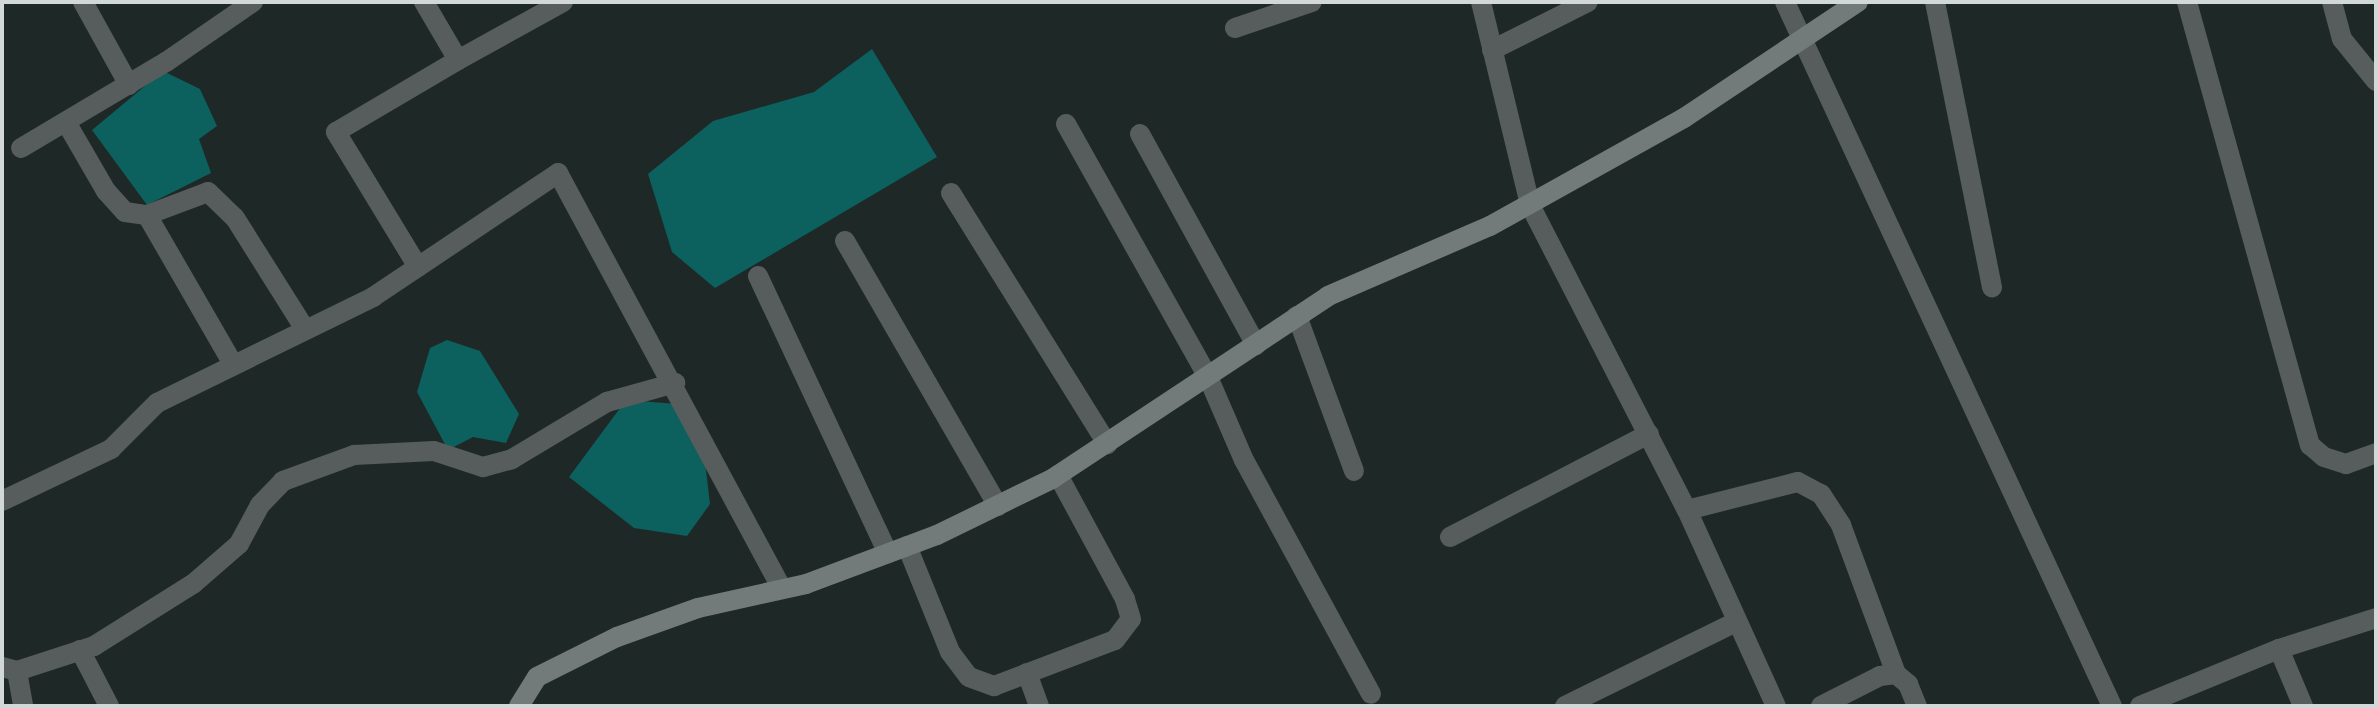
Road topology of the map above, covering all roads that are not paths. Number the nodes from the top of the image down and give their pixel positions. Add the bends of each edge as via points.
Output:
1 (83, 2) edge
2 (253, 2) edge
3 (424, 2) edge
4 (563, 2) edge
5 (1312, 2) edge
6 (1481, 2) edge
7 (1588, 2) edge
8 (1785, 2) edge
9 (1858, 2) edge
10 (1935, 2) edge
11 (2187, 2) edge
12 (2332, 2) edge
13 (1235, 28) dead end
14 (1802, 39) junction
15 (1492, 50) junction
16 (458, 60) junction
17 (2376, 81) edge
18 (129, 85) junction
19 (66, 122) junction
20 (1066, 124) dead end
21 (1140, 134) dead end
22 (21, 148) dead end
23 (951, 193) dead end
24 (1530, 205) junction
25 (147, 215) junction
26 (845, 241) dead end
27 (418, 267) junction
28 (758, 276) dead end
29 (1992, 287) dead end
30 (1297, 316) junction
31 (305, 329) junction
32 (1256, 345) junction
33 (233, 364) junction
34 (1208, 377) junction
35 (675, 383) junction
36 (1649, 434) junction
37 (1107, 444) junction
38 (2376, 453) edge
39 (1354, 471) dead end
40 (1058, 475) junction
41 (2, 501) edge
42 (998, 506) junction
43 (1687, 510) junction
44 (1450, 537) dead end
45 (898, 550) junction
46 (782, 589) junction
47 (2376, 618) edge
48 (1736, 622) junction
49 (2279, 649) junction
50 (80, 650) junction
51 (9, 669) edge
52 (1027, 673) junction
53 (1896, 674) junction
54 (1371, 694) dead end
55 (23, 706) edge
56 (109, 706) edge
57 (519, 706) edge
58 (1039, 706) edge
59 (1565, 706) edge
60 (1776, 706) edge
61 (1821, 706) edge
62 (1917, 706) edge
63 (2112, 706) edge
64 (2140, 706) edge
65 (2303, 706) edge

1 - 18 street
2 - 18 street
3 - 16 street
4 - 16 street
5 - 13 street
6 - 15 street
7 - 15 street
8 - 14 street
9 - 14 street
10 - 29 street
11 - 38 street via 2310,445 2324,457 2346,464
12 - 17 street via 2342,39
14 - 24 street via 1684,118
14 - 63 street
15 - 24 street
16 - 27 street via 336,132
18 - 19 street
19 - 22 street
19 - 25 street via 106,191 125,212
20 - 34 street
21 - 32 street
23 - 37 street
24 - 30 street via 1328,296
24 - 36 street
25 - 31 street via 208,192 235,218
25 - 33 street
26 - 42 street
27 - 31 street via 373,297
27 - 35 street via 558,173
28 - 45 street
30 - 32 street
30 - 39 street
31 - 33 street
32 - 34 street
33 - 41 street via 157,403 111,449
34 - 37 street
34 - 54 street via 1244,460
35 - 46 street
35 - 50 street via 607,402 512,459 483,467 434,451 354,455 283,481 260,505 239,544 193,584
36 - 43 street
36 - 44 street
37 - 40 street
40 - 42 street
40 - 52 street via 1131,619 1115,640
42 - 45 street
43 - 48 street
43 - 53 street via 1798,482 1821,494 1841,525
45 - 46 street
45 - 52 street via 950,652 969,677 994,686
46 - 57 street via 698,608 617,637 537,677
47 - 49 street
48 - 59 street
48 - 60 street
49 - 64 street
49 - 65 street
50 - 51 street
50 - 56 street
51 - 55 street
52 - 58 street
53 - 61 street via 1880,676
53 - 62 street via 1908,684

